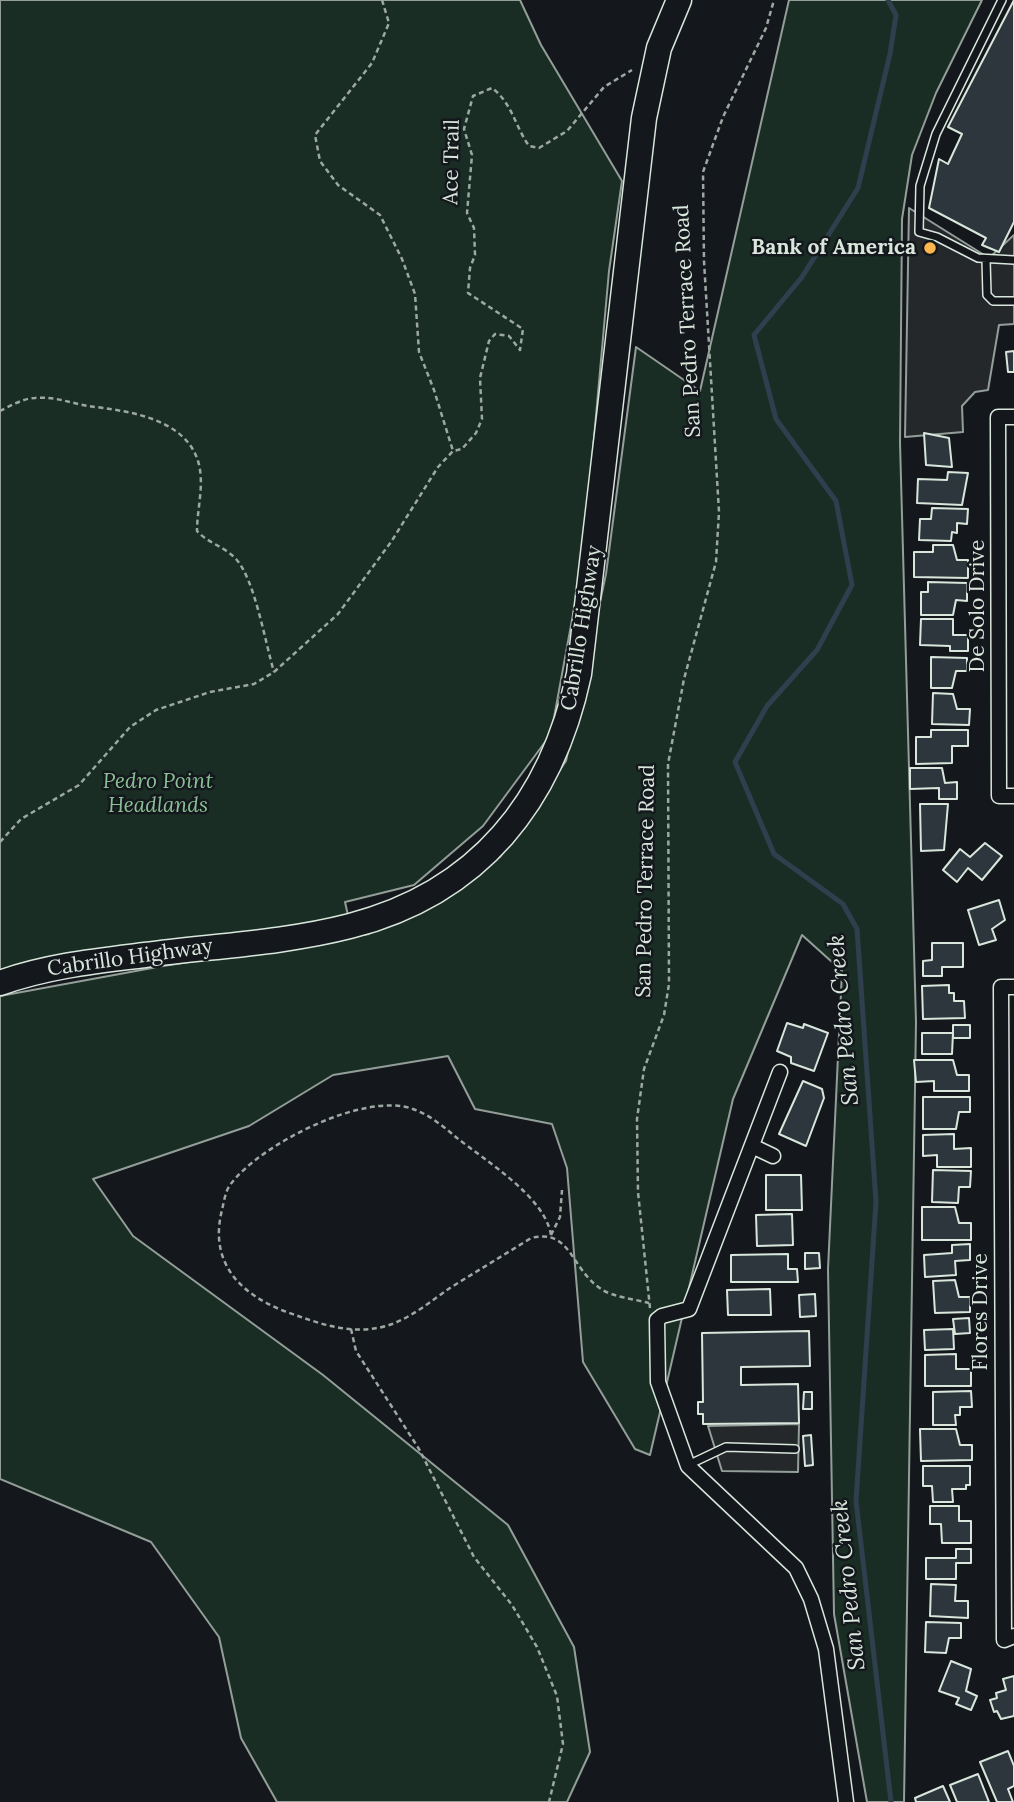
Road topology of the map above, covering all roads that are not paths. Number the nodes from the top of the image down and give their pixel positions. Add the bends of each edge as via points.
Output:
1 (679, 0) edge
2 (1002, 0) edge
3 (986, 260) junction
4 (1014, 260) edge
5 (1014, 301) edge
6 (1014, 417) edge
7 (1014, 796) edge
8 (0, 983) edge
9 (1014, 987) edge
10 (780, 1072) dead end
11 (752, 1146) junction
12 (773, 1156) dead end
13 (795, 1449) dead end
14 (688, 1466) junction
15 (1014, 1636) edge
16 (846, 1802) edge

1 - 8 highway, Cabrillo Highway via 659,48 644,118 579,674 564,732 527,806 497,843 458,877 418,901 372,919 313,933 57,967
2 - 3 lane via 936,134 920,186 919,232
3 - 4 lane
3 - 5 lane via 987,295 993,301
6 - 7 street, De Solo Drive via 998,417 999,796
9 - 15 street, Flores Drive via 1001,987 1004,1640
10 - 11 street
11 - 12 street
11 - 14 street via 689,1309 657,1320 659,1382
13 - 14 lane via 726,1447
14 - 16 street via 796,1568 811,1599 826,1649

